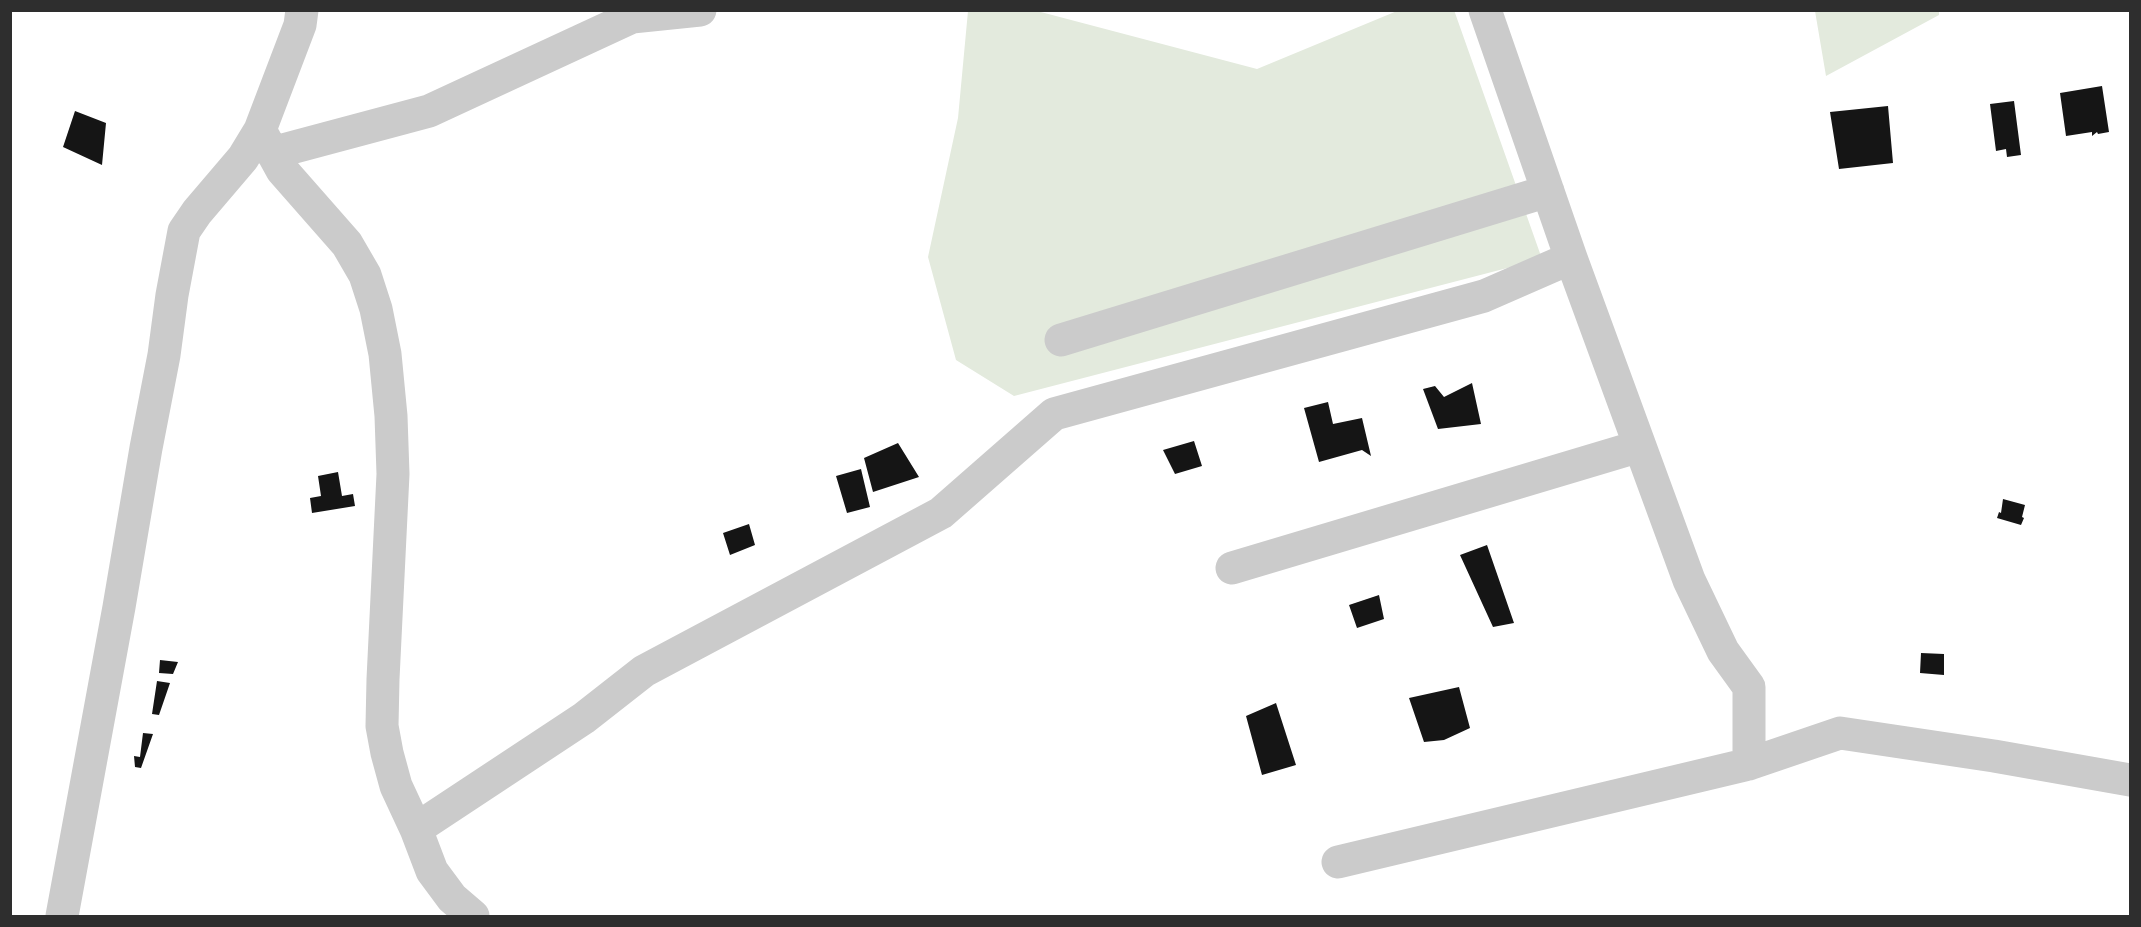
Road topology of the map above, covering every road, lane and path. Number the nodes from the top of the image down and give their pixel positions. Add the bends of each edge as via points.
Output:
1 (302, 10) edge
2 (700, 10) edge
3 (1485, 10) edge
4 (266, 141) junction
5 (1548, 191) junction
6 (1571, 258) junction
7 (1061, 340) dead end
8 (1640, 446) junction
9 (1232, 568) dead end
10 (1749, 764) junction
11 (2130, 780) edge
12 (416, 829) junction
13 (1338, 862) dead end
14 (62, 916) edge
15 (473, 916) edge

1 - 4 street
2 - 4 street via 632,17 429,111
3 - 5 street
4 - 12 street via 282,170 347,244 365,275 385,354 393,474 382,726 396,786
4 - 14 street via 243,158 184,231
5 - 6 street
5 - 7 street
6 - 8 street
6 - 12 street via 1484,296 1054,414 941,513 644,671 584,718
8 - 9 street
8 - 10 street via 1689,580 1723,651 1749,687
10 - 11 street via 1840,733
10 - 13 street
12 - 15 street via 432,871 452,898

